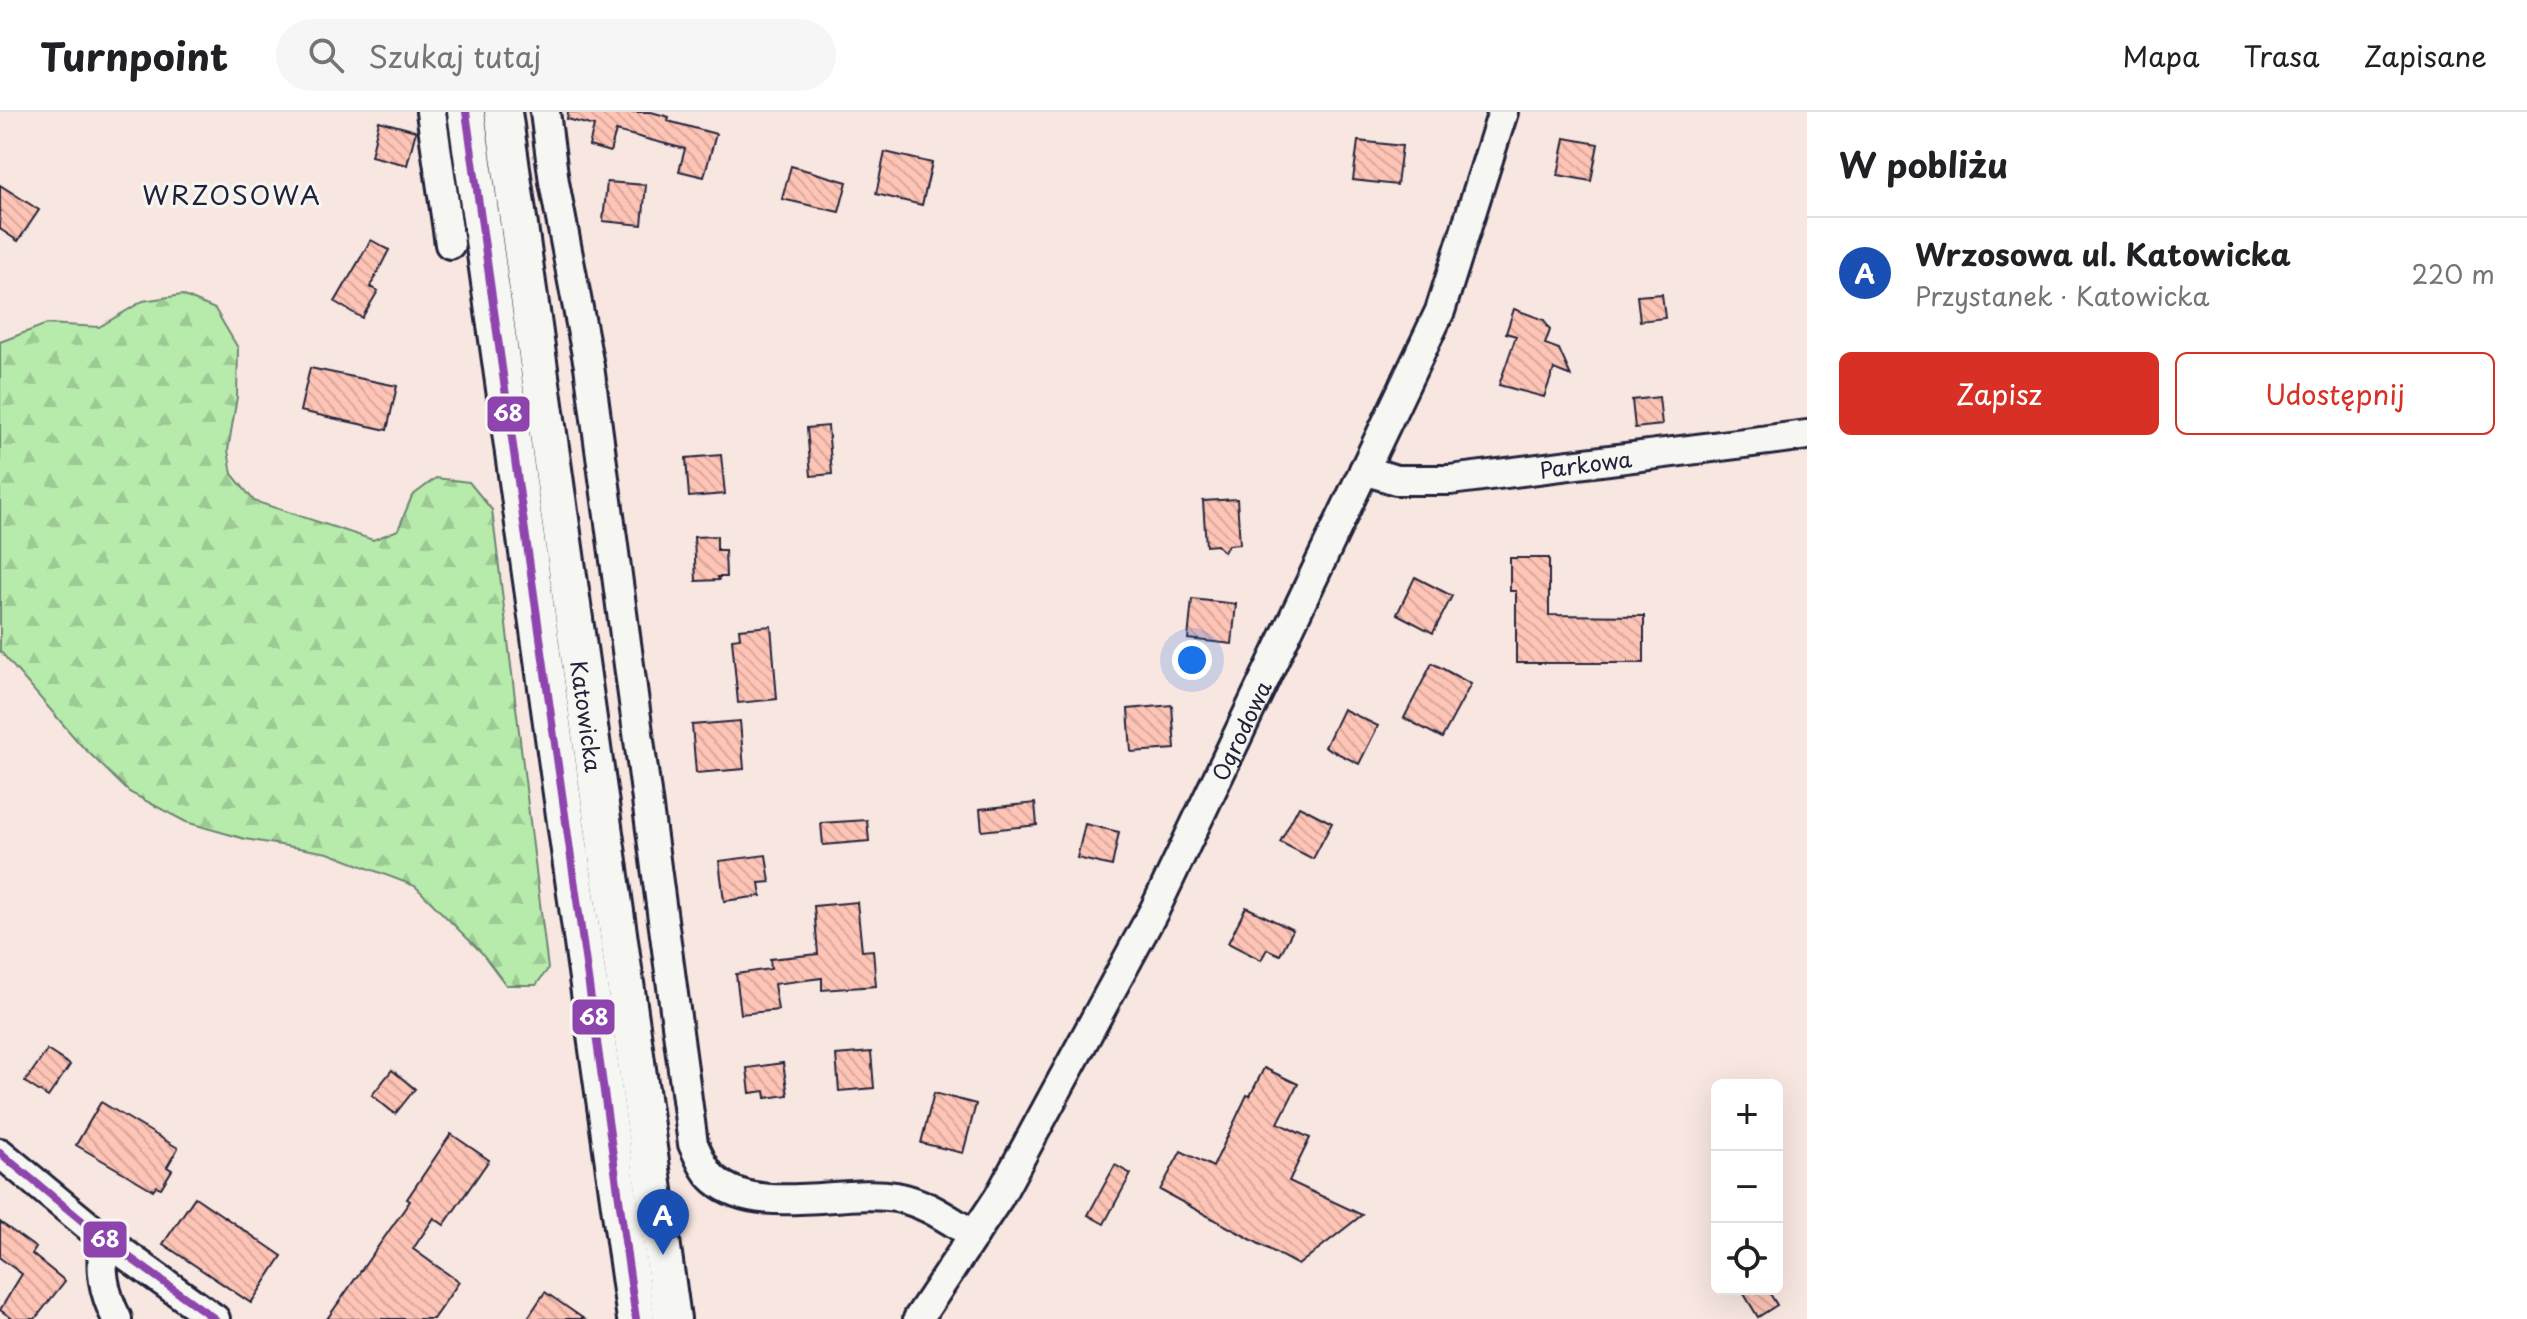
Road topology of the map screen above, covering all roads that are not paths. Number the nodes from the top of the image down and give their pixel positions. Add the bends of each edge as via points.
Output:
1 (431, 112) edge
2 (466, 112) edge
3 (503, 112) edge
4 (545, 112) edge
5 (1503, 112) edge
6 (450, 244) dead end
7 (1807, 435) edge
8 (1364, 470) junction
9 (0, 1153) edge
10 (974, 1235) junction
11 (104, 1239) junction
12 (117, 1319) edge
13 (215, 1319) edge
14 (636, 1319) edge
15 (672, 1319) edge
16 (918, 1319) edge

1 - 6 street
2 - 14 main road, Katowicka
3 - 15 main road, Katowicka
4 - 10 street via 589,366 693,1144 716,1181 740,1192 765,1199 899,1197
5 - 8 street, Ogrodowa via 1440,311
7 - 8 street, Parkowa via 1450,480 1396,480
8 - 10 street, Ogrodowa via 1155,909
9 - 11 street
10 - 16 street, Ogrodowa
11 - 12 street via 103,1283
11 - 13 street

